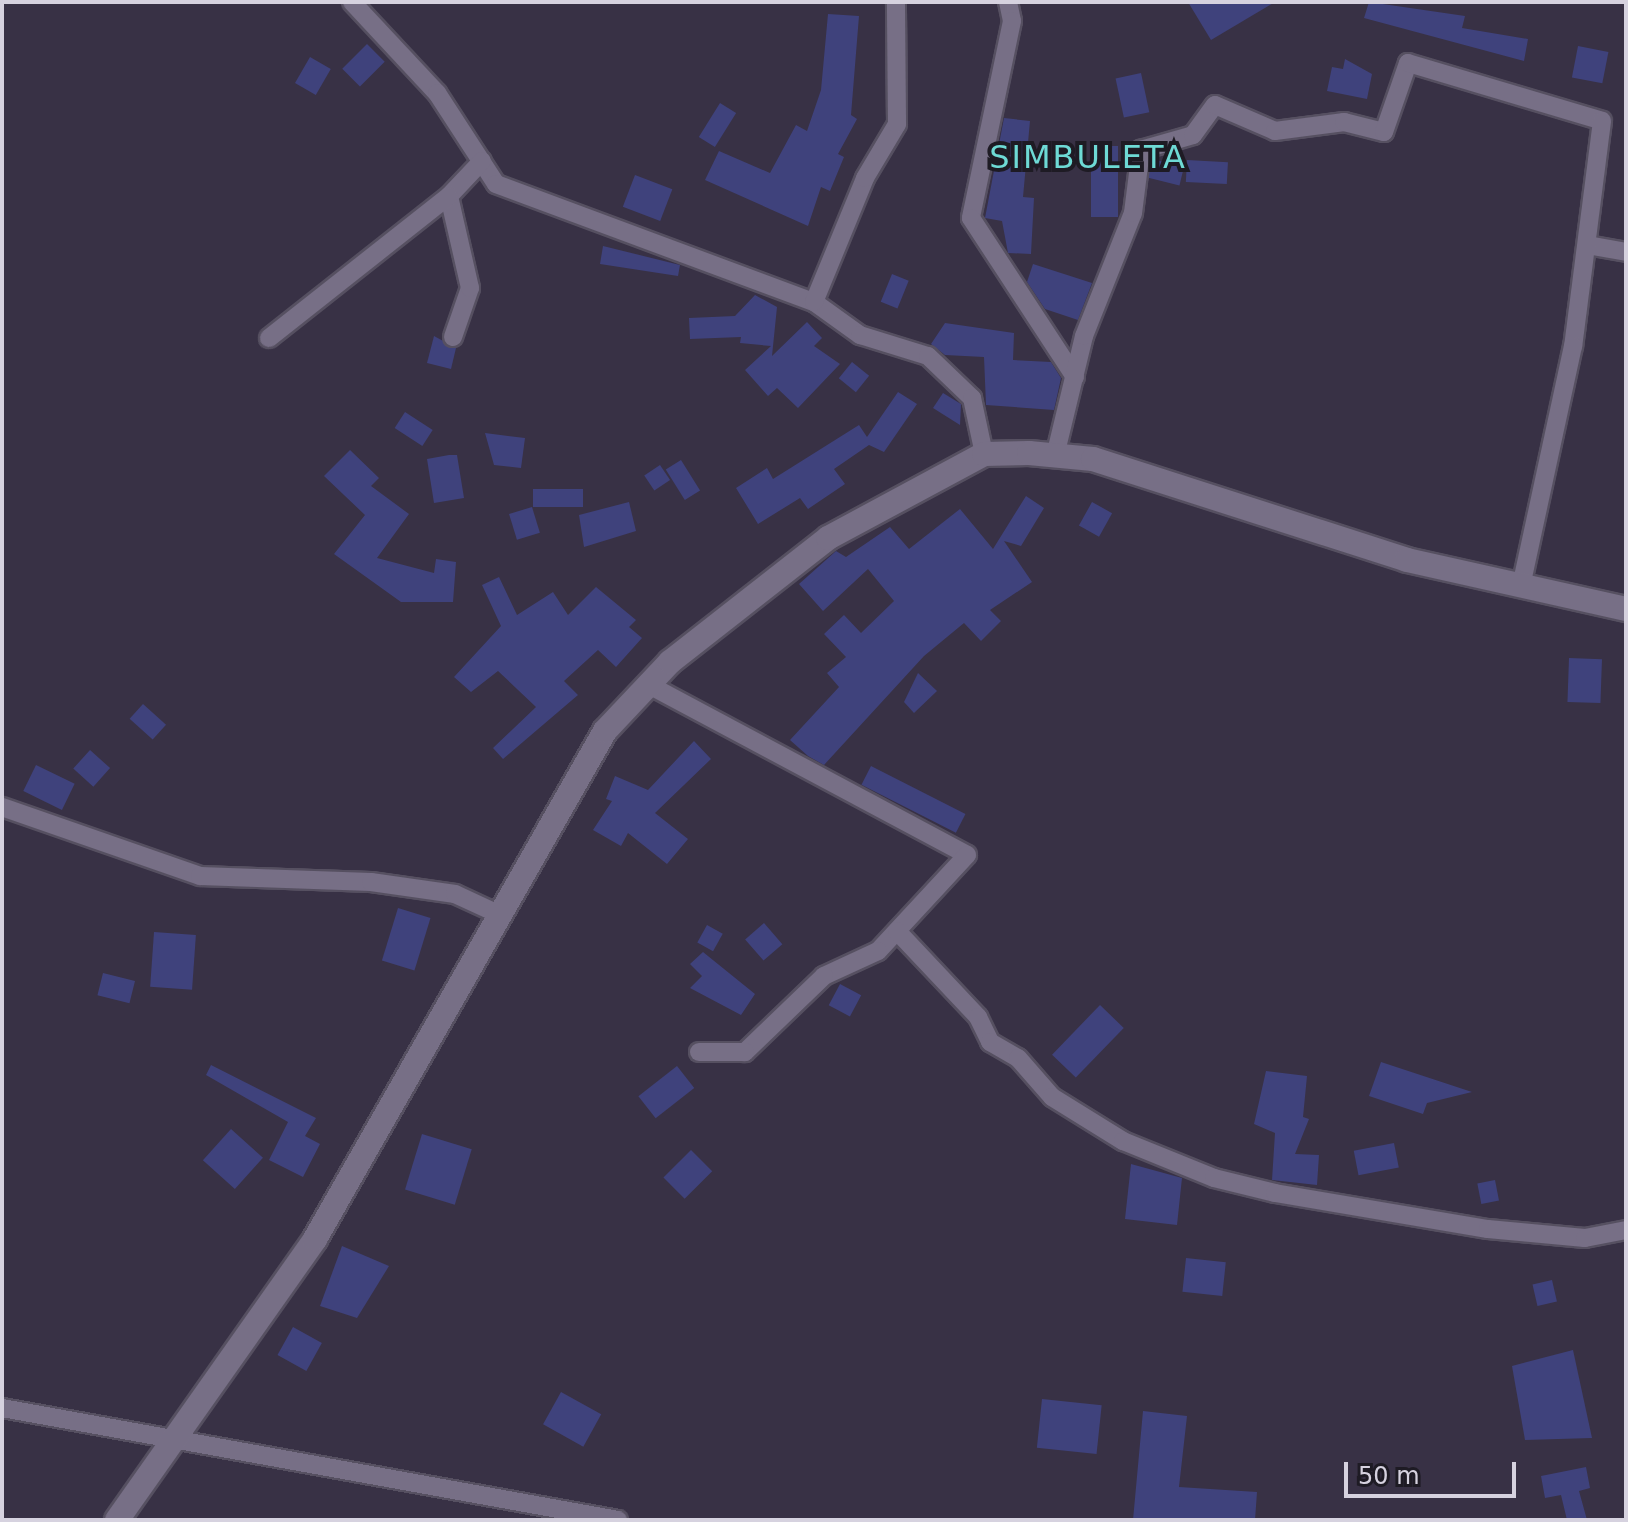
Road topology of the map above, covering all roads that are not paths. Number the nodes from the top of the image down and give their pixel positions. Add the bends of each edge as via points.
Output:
1 (352, 2) edge
2 (896, 2) edge
3 (1008, 2) edge
4 (482, 161) junction
5 (449, 196) junction
6 (1587, 245) junction
7 (1626, 252) edge
8 (814, 302) junction
9 (453, 337) dead end
10 (269, 338) dead end
11 (1075, 377) junction
12 (984, 454) junction
13 (1055, 456) junction
14 (1521, 587) junction
15 (1626, 609) edge
16 (651, 686) junction
17 (2, 807) edge
18 (496, 913) junction
19 (897, 931) junction
20 (699, 1052) dead end
21 (1626, 1230) edge
22 (2, 1408) edge
23 (182, 1438) junction
24 (117, 1520) edge
25 (618, 1520) edge

1 - 4 street via 437,93
2 - 8 street via 900,30 891,79 897,124 865,178
3 - 11 street via 1012,21 971,218
4 - 5 street
4 - 8 street via 496,184 543,205
5 - 9 street via 470,288
5 - 10 street
6 - 7 street
6 - 11 street via 1602,121 1408,63 1384,132 1344,122 1275,131 1215,105 1193,135 1141,150 1133,213
6 - 14 street via 1573,346
8 - 12 street via 860,335 928,356 972,398
11 - 13 street
12 - 13 street
12 - 16 street via 828,538 670,662
13 - 14 street via 1093,459 1285,524
14 - 15 street
16 - 18 street via 581,766
16 - 19 street via 965,852 964,862
17 - 18 street via 200,876 371,882 455,894
18 - 23 street via 315,1239
19 - 20 street via 867,958 824,976 745,1052
19 - 21 street via 978,1017 990,1042 1018,1058 1052,1097 1123,1141 1214,1178 1275,1193 1488,1229 1585,1238
22 - 23 street
23 - 24 street
23 - 25 street

